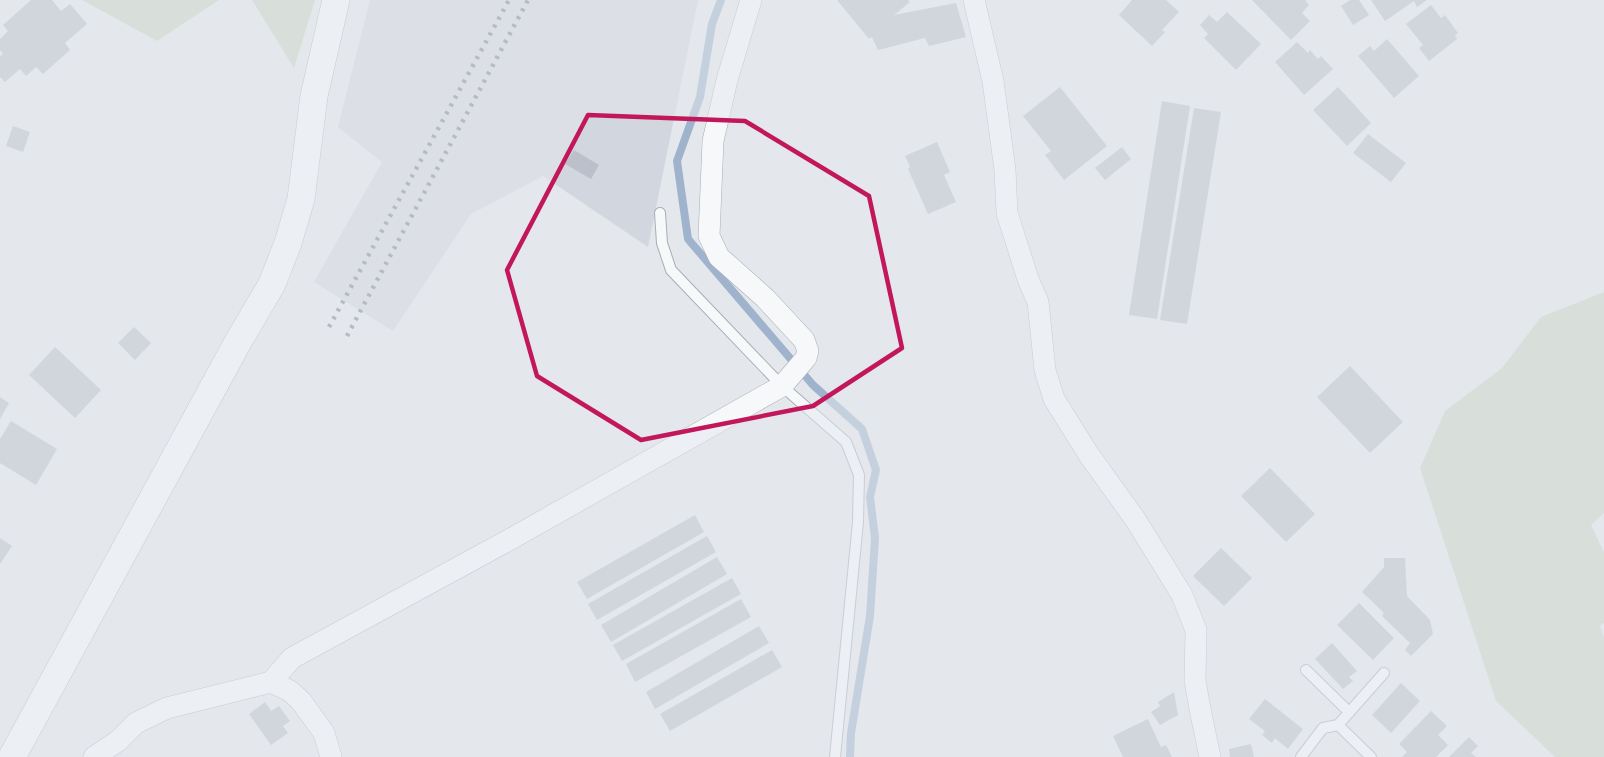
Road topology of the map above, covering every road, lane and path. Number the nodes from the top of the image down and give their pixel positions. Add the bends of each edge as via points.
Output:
1 (336, 0) edge
2 (751, 0) edge
3 (974, 0) edge
4 (660, 213) dead end
5 (782, 386) junction
6 (1306, 670) dead end
7 (1384, 673) dead end
8 (271, 682) junction
9 (1349, 712) junction
10 (1338, 725) junction
11 (11, 757) edge
12 (94, 757) edge
13 (331, 757) edge
14 (835, 757) edge
15 (1210, 757) edge
16 (1301, 757) edge
17 (1371, 757) edge

1 - 11 street via 314,96 301,198 272,284
2 - 5 street via 714,141 709,236 719,257 804,340 806,358
3 - 15 street via 993,81 1008,213 1038,302 1045,370 1054,399 1182,595 1196,630 1195,681
4 - 5 lane via 662,243 671,270
5 - 8 street via 292,658
5 - 14 lane via 846,441 859,475
6 - 9 lane
7 - 9 lane
8 - 12 street via 167,708 136,723
8 - 13 street via 301,701 324,733
9 - 10 lane
10 - 16 lane via 1323,728
10 - 17 lane

